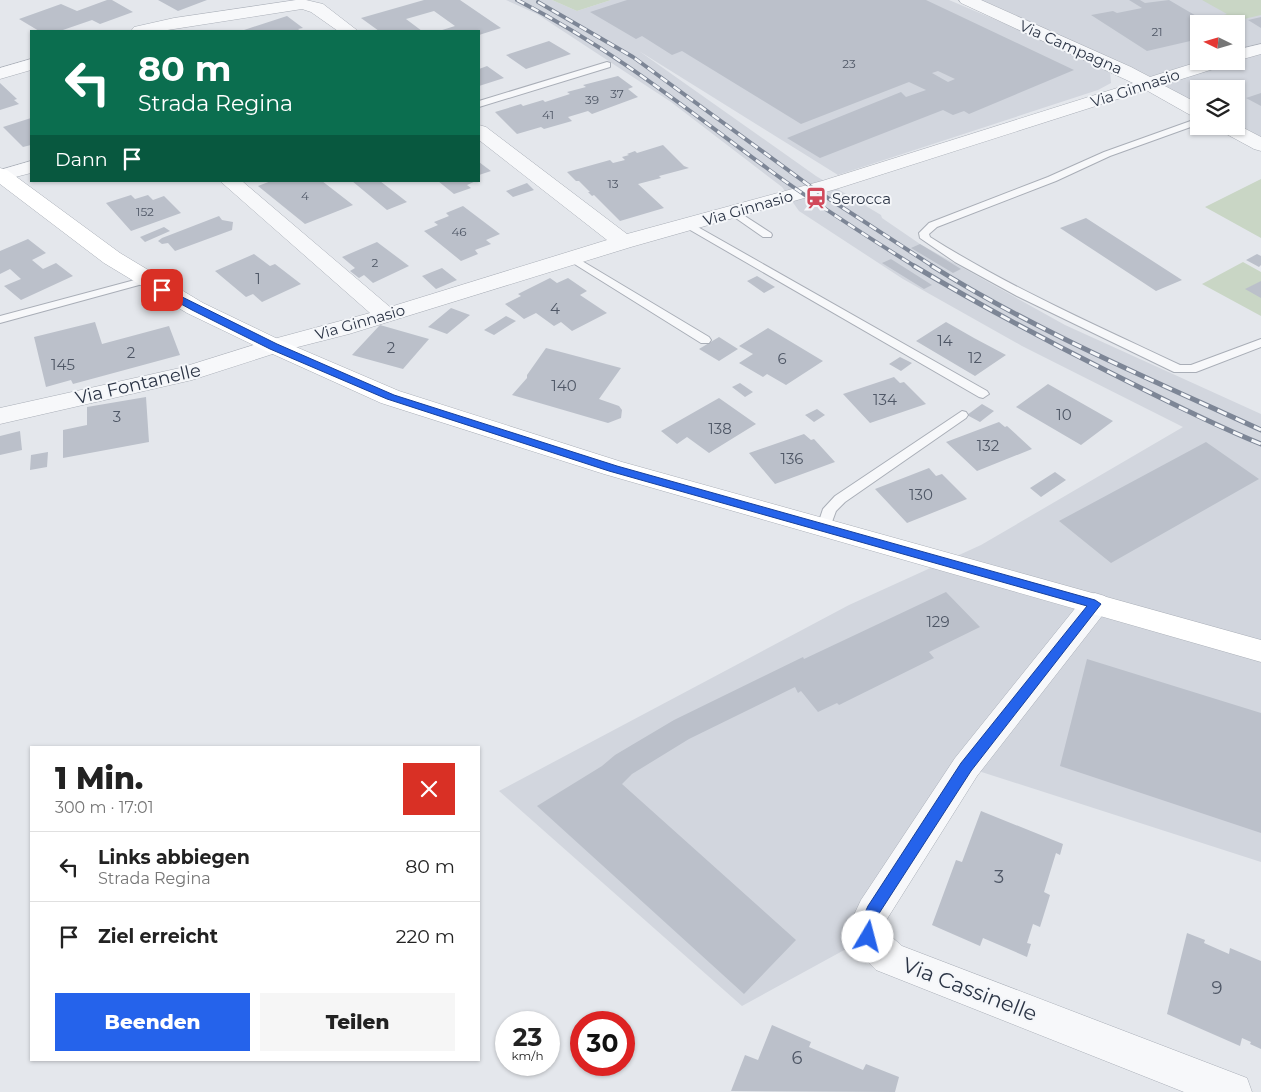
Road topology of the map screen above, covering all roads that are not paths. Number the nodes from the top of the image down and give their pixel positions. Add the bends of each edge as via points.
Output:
1 (967, 0) edge
2 (144, 30) edge
3 (347, 30) edge
4 (1261, 49) edge
5 (1245, 53) edge
6 (30, 64) edge
7 (607, 65) dead end
8 (1190, 70) edge
9 (0, 74) edge
10 (1146, 83) junction
11 (480, 104) edge
12 (1190, 107) edge
13 (1190, 124) edge
14 (480, 132) edge
15 (1243, 135) edge
16 (1261, 145) edge
17 (30, 167) edge
18 (1, 175) edge
19 (231, 182) edge
20 (734, 212) junction
21 (689, 225) junction
22 (767, 235) dead end
23 (623, 242) junction
24 (572, 258) junction
25 (146, 280) junction
26 (386, 315) junction
27 (0, 320) edge
28 (705, 340) dead end
29 (1261, 343) edge
30 (274, 346) junction
31 (983, 394) dead end
32 (962, 415) dead end
33 (0, 416) edge
34 (824, 527) junction
35 (1095, 604) junction
36 (1261, 651) edge
37 (1233, 1092) edge

1 - 10 street, Via Campagna
2 - 3 street via 302,4 317,8
4 - 5 street
6 - 9 street
7 - 11 lane
8 - 10 street, Via Ginnasio
10 - 12 street, Via Campagna
10 - 20 street, Via Ginnasio via 995,134
13 - 29 lane via 1106,154 933,225 924,233 925,238 1021,294 1178,369 1192,370
14 - 23 street
15 - 16 street
17 - 18 street
18 - 25 main road
19 - 26 street
20 - 21 street, Via Ginnasio
20 - 22 lane
21 - 23 street, Via Ginnasio
21 - 31 lane
23 - 24 street, Via Ginnasio
24 - 26 street, Via Ginnasio
24 - 28 lane
25 - 27 lane
25 - 30 main road
26 - 30 street, Via Ginnasio
30 - 33 street, Via Fontanelle via 184,375
30 - 34 main road via 390,397 472,424 604,466
32 - 34 lane via 840,499 830,509
34 - 35 main road
35 - 36 main road
35 - 37 street, Via Cassinelle via 966,767 873,911 867,924 868,937 889,958

